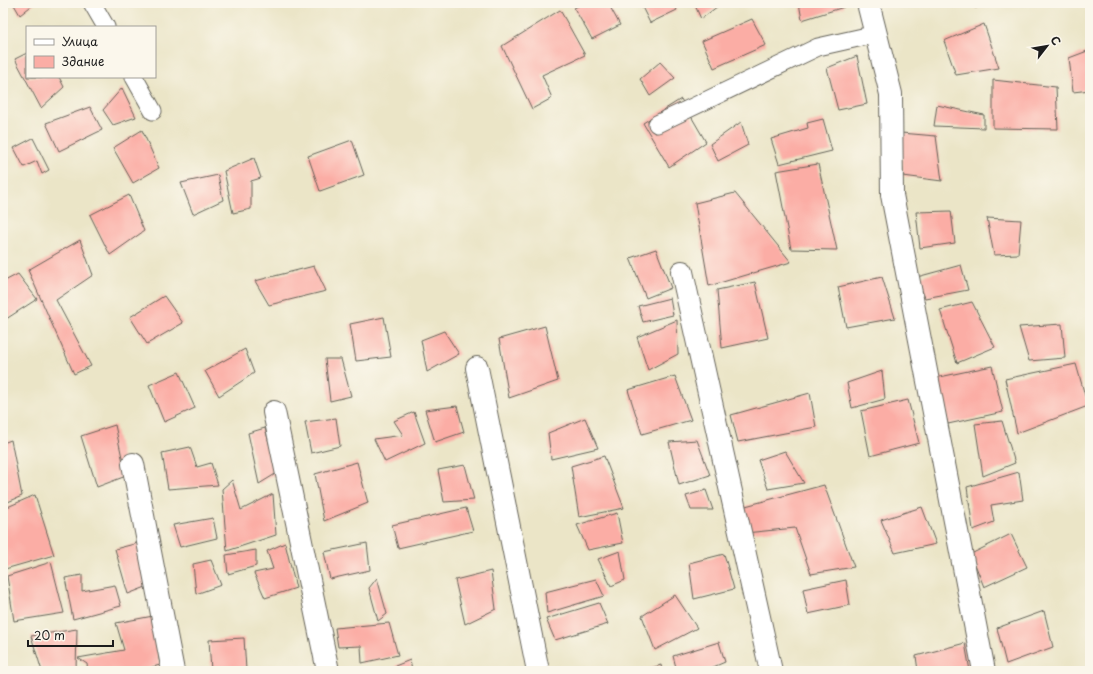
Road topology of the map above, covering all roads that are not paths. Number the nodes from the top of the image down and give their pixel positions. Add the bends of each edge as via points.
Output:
1 (92, 3) edge
2 (868, 3) edge
3 (105, 26) edge
4 (876, 34) junction
5 (135, 78) edge
6 (153, 111) dead end
7 (657, 124) dead end
8 (682, 272) dead end
9 (477, 368) dead end
10 (274, 412) dead end
11 (133, 464) dead end
12 (173, 671) edge
13 (328, 671) edge
14 (538, 671) edge
15 (771, 671) edge
16 (984, 671) edge

1 - 3 lane
2 - 4 street
4 - 7 lane via 818,47
4 - 16 street via 891,94 892,195
5 - 6 lane
8 - 15 street
9 - 14 street
10 - 13 street
11 - 12 street

